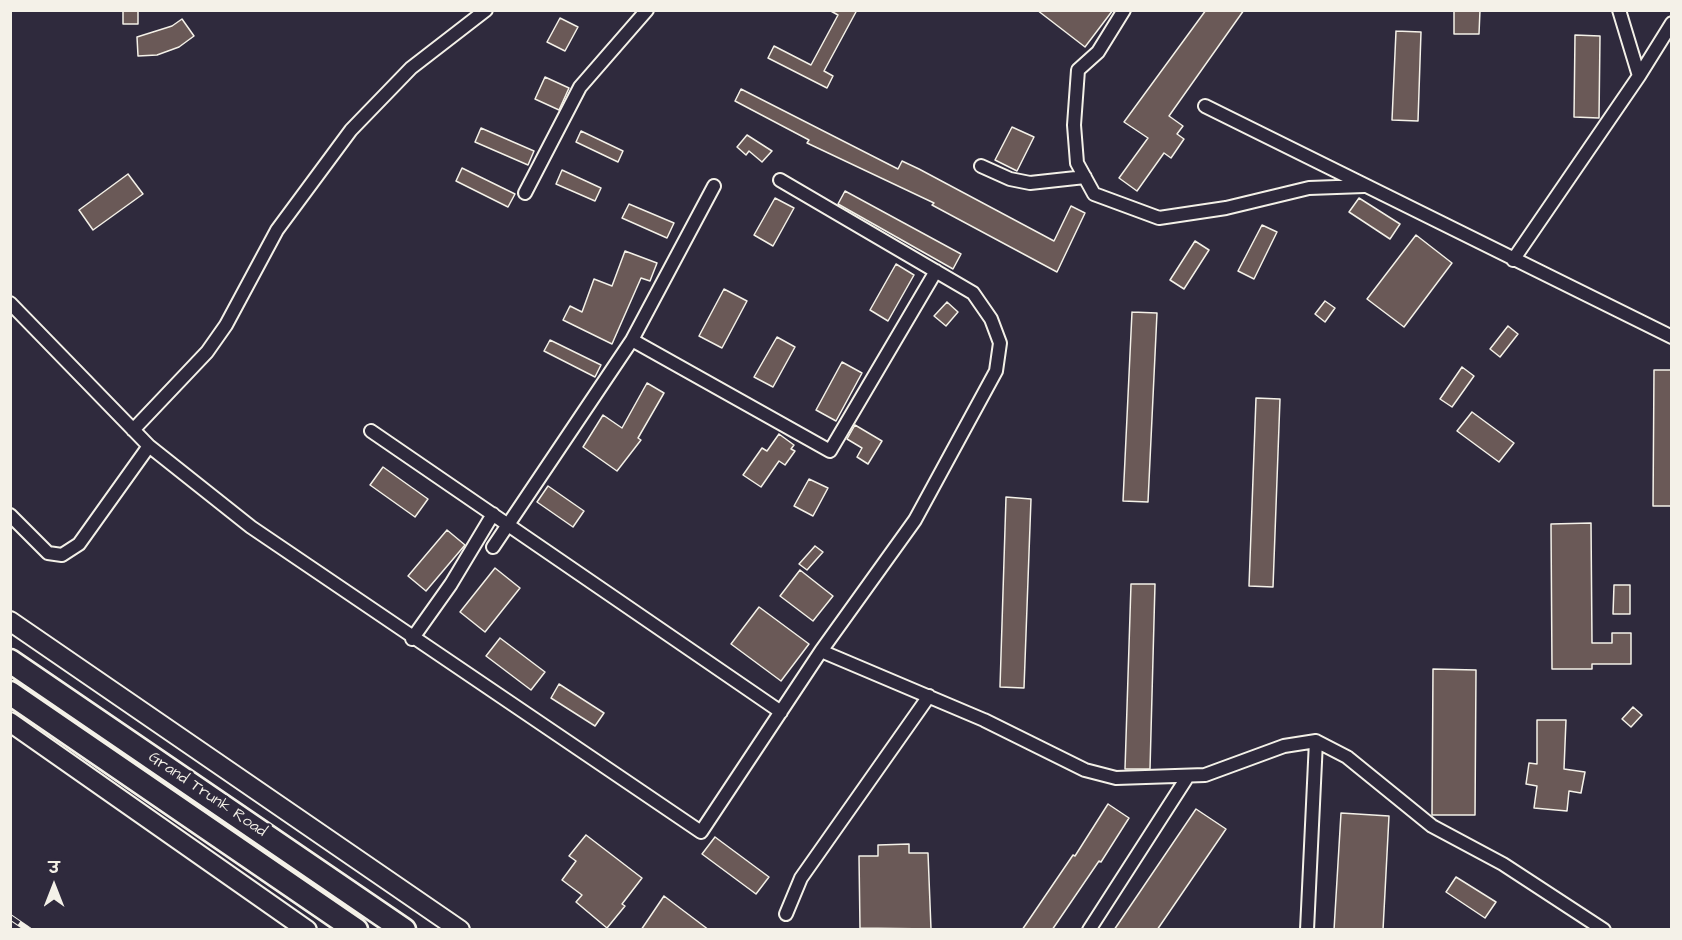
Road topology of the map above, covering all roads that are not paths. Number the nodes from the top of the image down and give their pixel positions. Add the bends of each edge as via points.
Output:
1 (486, 10) edge
2 (647, 10) edge
3 (1124, 10) edge
4 (1619, 10) edge
5 (1671, 23) edge
6 (1639, 76) junction
7 (1205, 106) dead end
8 (981, 166) dead end
9 (1085, 177) junction
10 (780, 180) dead end
11 (714, 186) dead end
12 (1365, 186) junction
13 (525, 193) dead end
14 (1513, 260) junction
15 (936, 271) junction
16 (10, 303) edge
17 (1671, 336) edge
18 (632, 340) junction
19 (133, 430) junction
20 (371, 431) dead end
21 (149, 446) junction
22 (493, 514) junction
23 (10, 515) edge
24 (508, 524) junction
25 (493, 547) dead end
26 (10, 621) edge
27 (412, 639) junction
28 (821, 651) junction
29 (10, 661) edge
30 (10, 693) edge
31 (929, 696) junction
32 (781, 712) junction
33 (10, 722) edge
34 (1316, 741) junction
35 (1188, 776) junction
36 (786, 914) dead end
37 (307, 930) edge
38 (356, 930) edge
39 (404, 930) edge
40 (460, 930) edge
41 (1089, 930) edge
42 (1307, 930) edge
43 (1604, 930) edge

1 - 19 street via 411,68 351,130 277,230 226,325 207,352
2 - 13 street via 580,87
3 - 9 street via 1098,51 1078,70 1074,125 1077,163
4 - 6 street
5 - 6 street
6 - 14 street
7 - 12 street
8 - 9 street via 1030,183
9 - 12 street via 1094,194 1159,218 1226,208 1309,188
10 - 15 street
11 - 18 street
12 - 14 street
14 - 17 street
15 - 18 street via 830,451
15 - 28 street via 973,293 991,319 1000,343 996,371 915,520
16 - 19 street
18 - 24 street
19 - 21 street
20 - 22 street
21 - 23 street via 80,544 62,555 48,553
21 - 27 street via 250,527
22 - 24 street
22 - 27 street
24 - 25 street
24 - 32 street
26 - 40 street
27 - 32 street via 701,832
28 - 31 street
28 - 32 street
29 - 39 highway, Grand Trunk Road
30 - 38 highway, Grand Trunk Road
31 - 35 street via 1085,770 1116,778
31 - 36 street via 801,878
33 - 37 street
34 - 35 street via 1284,746 1205,774
34 - 42 street
34 - 43 street via 1347,757 1432,826 1503,864
35 - 41 street

